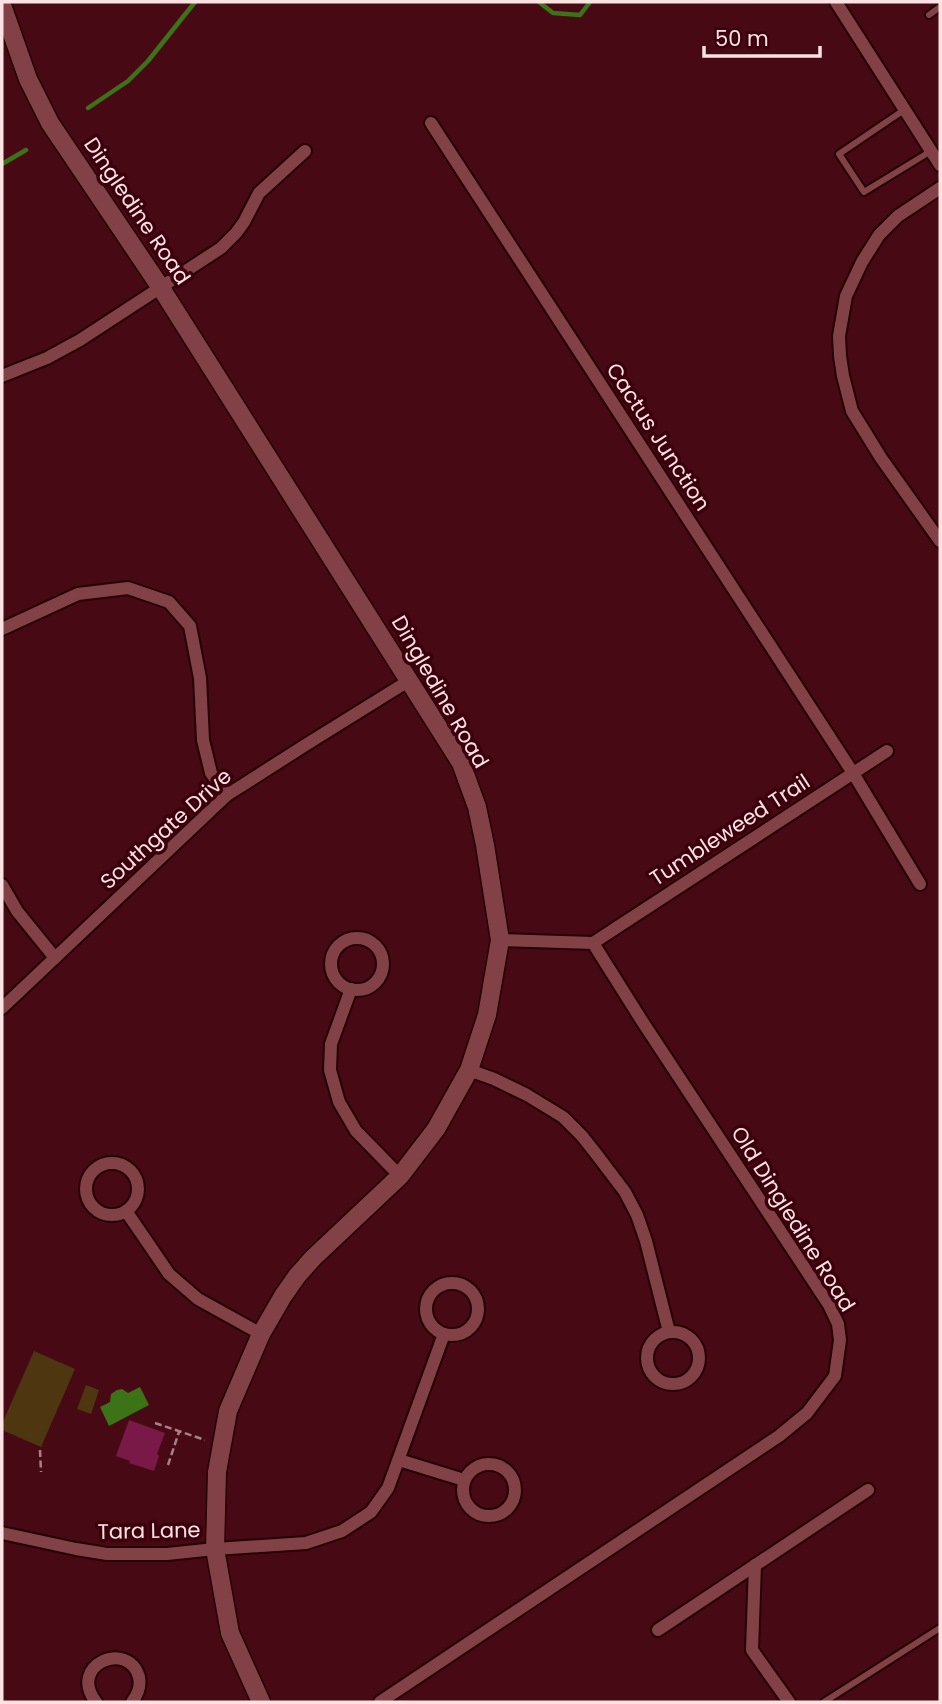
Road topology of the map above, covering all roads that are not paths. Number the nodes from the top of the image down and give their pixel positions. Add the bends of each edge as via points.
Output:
1 (836, 2) edge
2 (3, 3) edge
3 (940, 7) edge
4 (929, 15) dead end
5 (904, 110) junction
6 (431, 123) dead end
7 (305, 151) dead end
8 (931, 151) junction
9 (940, 165) edge
10 (940, 188) edge
11 (161, 288) junction
12 (2, 376) edge
13 (940, 541) edge
14 (2, 629) edge
15 (410, 680) junction
16 (887, 751) dead end
17 (853, 773) junction
18 (227, 795) junction
19 (920, 884) dead end
20 (2, 885) edge
21 (500, 940) junction
22 (593, 943) junction
23 (55, 958) junction
24 (351, 989) junction
25 (2, 1008) edge
26 (469, 1070) junction
27 (400, 1176) junction
28 (126, 1211) junction
29 (669, 1332) junction
30 (261, 1334) junction
31 (444, 1334) junction
32 (399, 1460) junction
33 (464, 1480) junction
34 (868, 1490) dead end
35 (2, 1534) edge
36 (215, 1549) junction
37 (755, 1565) junction
38 (940, 1628) edge
39 (658, 1630) dead end
40 (96, 1702) edge
41 (132, 1702) edge
42 (261, 1702) edge
43 (380, 1702) edge
44 (789, 1702) edge
45 (824, 1702) edge

1 - 5 street
2 - 11 street, Dingledine Road via 38,102
3 - 4 lane
5 - 8 street
5 - 8 lane via 839,154 864,192
6 - 17 street, Cactus Junction
7 - 11 street via 259,193 244,222 221,248
8 - 9 street
10 - 13 street via 879,235 846,296 839,336 852,411
11 - 12 street via 59,352
11 - 15 street, Dingledine Road
14 - 18 street via 78,594 128,589 169,602 190,626 200,678 203,740 211,773
15 - 18 street, Southgate Drive
15 - 21 street, Dingledine Road via 461,763 477,807
16 - 17 street, Tumbleweed Trail
17 - 19 street, Cactus Junction
17 - 22 street, Tumbleweed Trail
18 - 23 street, Southgate Drive
20 - 23 street
21 - 22 street
21 - 26 street, Dingledine Road via 487,1015
22 - 43 street, Old Dingledine Road via 829,1305 840,1340 835,1376 807,1413 779,1436
23 - 25 street, Southgate Drive
24 - 24 street via 373,985 382,971 381,953 361,938 337,946 330,962 335,978
24 - 27 street via 331,1044 330,1070 339,1102 356,1131
26 - 27 street, Dingledine Road via 436,1129
26 - 29 street via 495,1079 563,1117 597,1155 638,1215
27 - 30 street, Dingledine Road via 297,1276
28 - 28 street via 137,1196 131,1172 116,1163 92,1172 85,1188 90,1204 111,1216
28 - 30 street via 169,1273 198,1299
29 - 29 street via 649,1348 648,1365 657,1379 682,1383 699,1365 697,1348 686,1335
30 - 36 street, Dingledine Road via 228,1411 217,1472
31 - 31 street via 461,1334 478,1315 476,1298 465,1286 439,1286 428,1299 427,1316
31 - 32 street, Tara Lane
32 - 33 street
32 - 36 street, Tara Lane via 388,1488 370,1512 342,1531 306,1543
33 - 33 street via 463,1497 480,1515 505,1511 514,1497 508,1472 493,1464 476,1468
34 - 37 street
35 - 36 street, Tara Lane via 107,1554
36 - 42 street, Dingledine Road via 230,1633
37 - 39 street
37 - 44 street via 752,1650
38 - 45 lane
40 - 41 street via 89,1676 100,1662 116,1658 132,1665 140,1680

